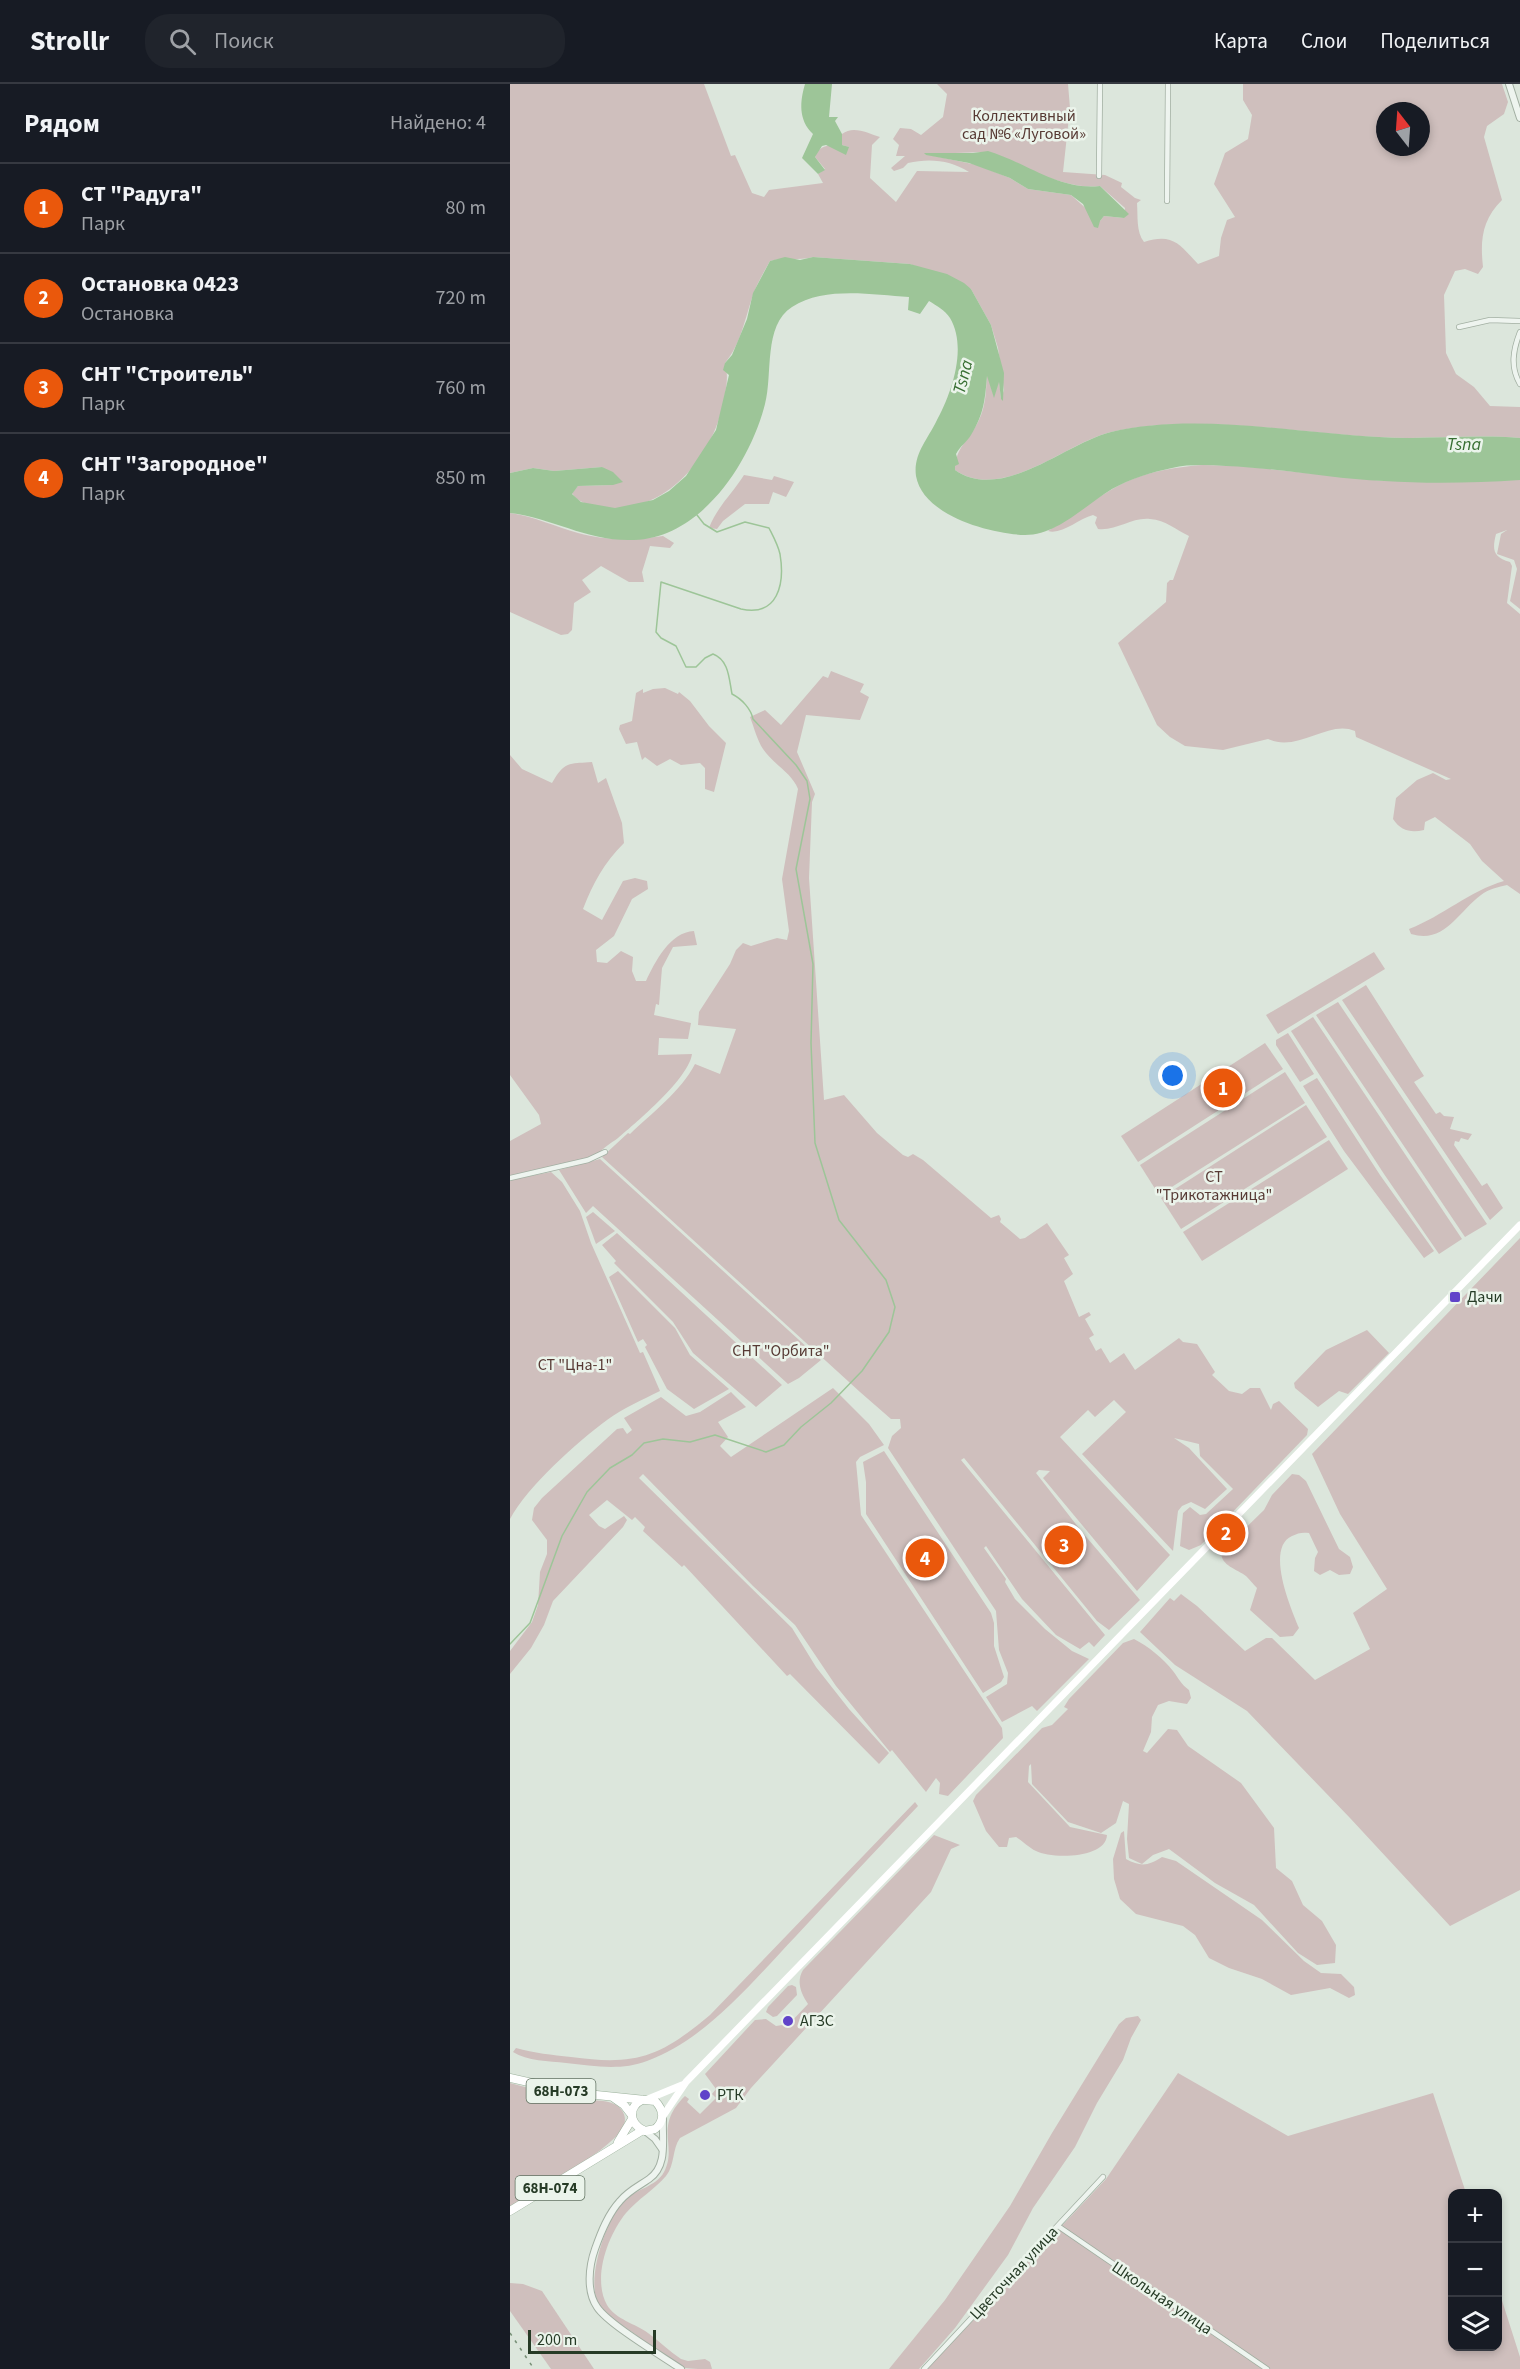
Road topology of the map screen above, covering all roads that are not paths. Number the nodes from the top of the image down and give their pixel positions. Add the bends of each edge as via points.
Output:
1 (1100, 84) edge
2 (1168, 84) edge
3 (1509, 84) edge
4 (1520, 118) edge
5 (1099, 176) dead end
6 (1167, 201) dead end
7 (1520, 321) edge
8 (1459, 327) dead end
9 (1520, 332) edge
10 (1520, 384) edge
11 (605, 1152) dead end
12 (510, 1178) edge
13 (1520, 1225) edge
14 (510, 2078) edge
15 (686, 2082) junction
16 (612, 2098) junction
17 (646, 2099) junction
18 (663, 2116) junction
19 (632, 2117) junction
20 (644, 2130) junction
21 (613, 2148) junction
22 (662, 2150) junction
23 (1103, 2177) dead end
24 (510, 2211) edge
25 (1058, 2226) junction
26 (681, 2369) edge
27 (924, 2369) edge
28 (1267, 2369) edge

1 - 5 street
2 - 6 street
3 - 4 street
7 - 8 street via 1490,320
9 - 10 street via 1513,363
11 - 12 street via 588,1160
13 - 15 main road, 68Н-073
14 - 16 main road, 68Н-073
15 - 17 main road, 68Н-073
15 - 18 main road, 68Н-073
16 - 17 main road, 68Н-073
16 - 19 main road, 68Н-073 via 622,2103
17 - 18 main road via 659,2105
17 - 19 main road via 635,2105
18 - 20 main road, 68Н-073 via 658,2126
18 - 22 street
19 - 20 main road, 68Н-073 via 638,2128
19 - 21 main road, 68Н-074
20 - 21 main road, 68Н-074
20 - 22 street
21 - 24 main road, 68Н-074
22 - 26 street via 658,2171 620,2200 605,2223 592,2258 591,2287 595,2305 605,2317
23 - 25 street, Цветочная улица
25 - 27 street, Цветочная улица
25 - 28 street, Школьная улица

